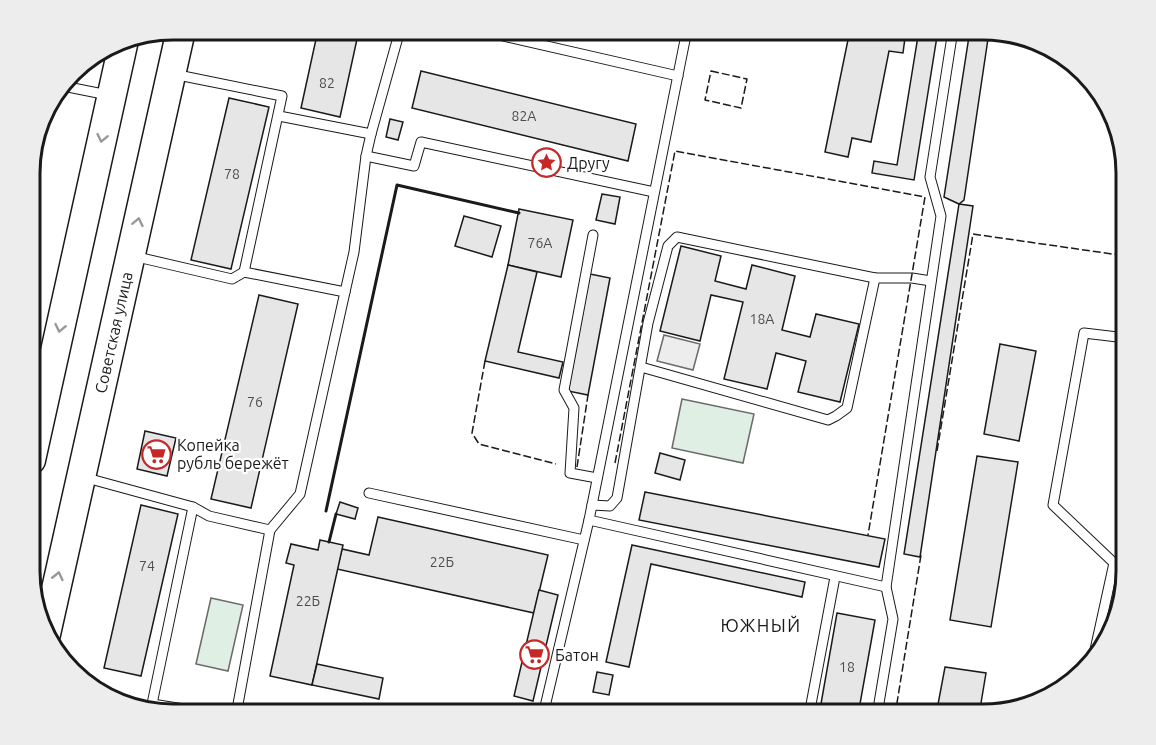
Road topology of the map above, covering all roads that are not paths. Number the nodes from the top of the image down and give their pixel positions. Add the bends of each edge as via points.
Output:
1 (685, 40) edge
2 (951, 40) edge
3 (179, 41) edge
4 (397, 41) edge
5 (523, 41) edge
6 (121, 52) edge
7 (171, 74) junction
8 (678, 76) junction
9 (72, 88) edge
10 (111, 96) junction
11 (279, 116) junction
12 (371, 134) junction
13 (366, 156) junction
14 (654, 192) junction
15 (592, 236) dead end
16 (131, 256) junction
17 (244, 272) junction
18 (875, 278) junction
19 (931, 281) junction
20 (345, 292) junction
21 (1115, 337) edge
22 (641, 367) junction
23 (40, 419) edge
24 (81, 477) junction
25 (597, 478) junction
26 (369, 492) dead end
27 (592, 505) junction
28 (193, 507) junction
29 (589, 520) junction
30 (270, 530) junction
31 (584, 540) junction
32 (835, 577) junction
33 (886, 587) junction
34 (49, 618) edge
35 (1098, 637) edge
36 (152, 703) edge
37 (238, 704) edge
38 (546, 704) edge
39 (811, 704) edge
40 (880, 704) edge

1 - 8 lane
2 - 19 lane via 930,177 941,216
3 - 7 main road, Советская улица
4 - 12 lane
5 - 8 lane
6 - 10 main road
7 - 11 lane via 282,96
16 -> 7 main road, Советская улица
8 - 14 lane
9 - 10 lane
10 -> 23 main road
11 - 12 lane
11 - 17 lane
12 - 13 lane
13 - 14 lane via 414,166 421,142
13 - 20 lane
14 - 25 lane
15 - 25 lane via 564,390 574,408 570,473
16 - 17 lane via 232,279
16 - 24 main road, Советская улица
17 - 20 lane
18 - 19 lane
18 - 22 lane via 676,237 668,246
18 - 22 lane via 847,408 828,420
19 - 33 lane
20 - 30 lane via 300,494
21 - 35 lane via 1084,333 1053,504 1114,563
22 - 27 lane via 617,498 610,506
24 - 28 lane
34 -> 24 main road, Советская улица
25 - 27 lane
26 - 31 lane
27 - 29 lane
28 - 30 lane via 209,516
28 - 36 lane
29 - 31 lane
29 - 32 lane
30 - 37 lane
31 - 38 lane
32 - 33 lane
32 - 39 lane
33 - 40 lane via 893,619

